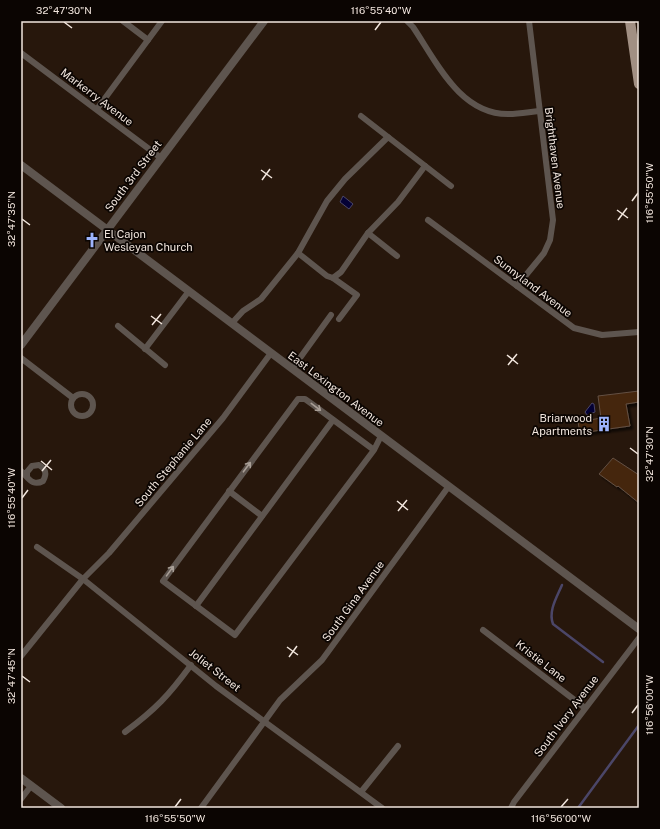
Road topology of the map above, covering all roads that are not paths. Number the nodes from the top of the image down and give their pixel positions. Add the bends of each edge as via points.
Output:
1 (123, 21) edge
2 (162, 21) edge
3 (264, 21) edge
4 (407, 21) edge
5 (529, 21) edge
6 (630, 21) edge
7 (148, 40) junction
8 (21, 53) edge
9 (639, 84) edge
10 (97, 110) junction
11 (539, 111) junction
12 (361, 116) dead end
13 (388, 137) junction
14 (161, 158) junction
15 (21, 165) edge
16 (425, 166) junction
17 (451, 186) dead end
18 (428, 220) dead end
19 (107, 230) junction
20 (368, 233) junction
21 (298, 253) junction
22 (397, 256) dead end
23 (333, 278) junction
24 (517, 286) junction
25 (189, 291) junction
26 (331, 315) dead end
27 (339, 319) dead end
28 (232, 323) junction
29 (118, 326) dead end
30 (639, 332) edge
31 (21, 345) edge
32 (145, 349) junction
33 (271, 353) junction
34 (21, 358) edge
35 (165, 365) dead end
36 (292, 369) junction
37 (73, 398) dead end
38 (333, 420) junction
39 (381, 436) junction
40 (374, 450) junction
41 (21, 471) edge
42 (27, 476) dead end
43 (448, 486) junction
44 (229, 491) junction
45 (262, 516) junction
46 (37, 547) dead end
47 (83, 579) junction
48 (196, 606) junction
49 (639, 629) edge
50 (483, 630) dead end
51 (639, 638) edge
52 (21, 656) edge
53 (191, 665) junction
54 (585, 708) junction
55 (266, 721) junction
56 (126, 732) dead end
57 (398, 746) dead end
58 (21, 778) edge
59 (31, 786) junction
60 (361, 792) junction
61 (21, 799) edge
62 (61, 808) edge
63 (201, 808) edge
64 (382, 808) edge
65 (511, 808) edge

1 - 7 street
2 - 7 street
3 - 14 street, South 3rd Street
4 - 11 street via 455,88 473,104 501,114
5 - 11 street, Brighthaven Avenue
6 - 9 main road
7 - 10 street
8 - 10 street, Markerry Avenue
10 - 14 street, Markerry Avenue
11 - 24 street, Brighthaven Avenue via 553,226 544,253
12 - 13 street
13 - 16 street
13 - 21 street via 345,179 327,201
14 - 19 street, South 3rd Street
15 - 19 street, East Lexington Avenue
16 - 17 street
16 - 20 street via 398,202
18 - 24 street, Sunnyland Avenue
19 - 25 street, East Lexington Avenue
19 - 31 street, South 3rd Street
20 - 22 street
20 - 23 street via 341,272
21 - 23 street
21 - 28 street via 261,299 243,310
23 - 27 street via 357,295
24 - 30 street, Sunnyland Avenue via 574,328 602,335
25 - 28 street, East Lexington Avenue
25 - 32 street
26 - 36 street
28 - 33 street, East Lexington Avenue
29 - 32 street
32 - 35 street
33 - 36 street, East Lexington Avenue
33 - 47 street, South Stephanie Lane via 219,423 109,553
34 - 37 street
36 - 39 street, East Lexington Avenue
38 - 40 street
44 -> 38 street via 298,399 305,399
38 - 45 street
39 - 40 street
39 - 43 street, East Lexington Avenue
40 - 48 street via 235,635
41 - 42 street
43 - 49 street, East Lexington Avenue
43 - 55 street, South Gina Avenue via 322,660 280,700
44 - 45 street
48 -> 44 street via 163,581
45 - 48 street
46 - 47 street, Joliet Street
47 - 52 street, South Stephanie Lane
47 - 53 street, Joliet Street
50 - 54 street, Kristie Lane
51 - 54 street, South Ivory Avenue
53 - 55 street, Joliet Street
53 - 56 street via 157,708
54 - 65 street, South Ivory Avenue
55 - 60 street, Joliet Street
55 - 63 street, South Gina Avenue
57 - 60 street
58 - 59 street
59 - 61 street
59 - 62 street
60 - 64 street, Joliet Street

